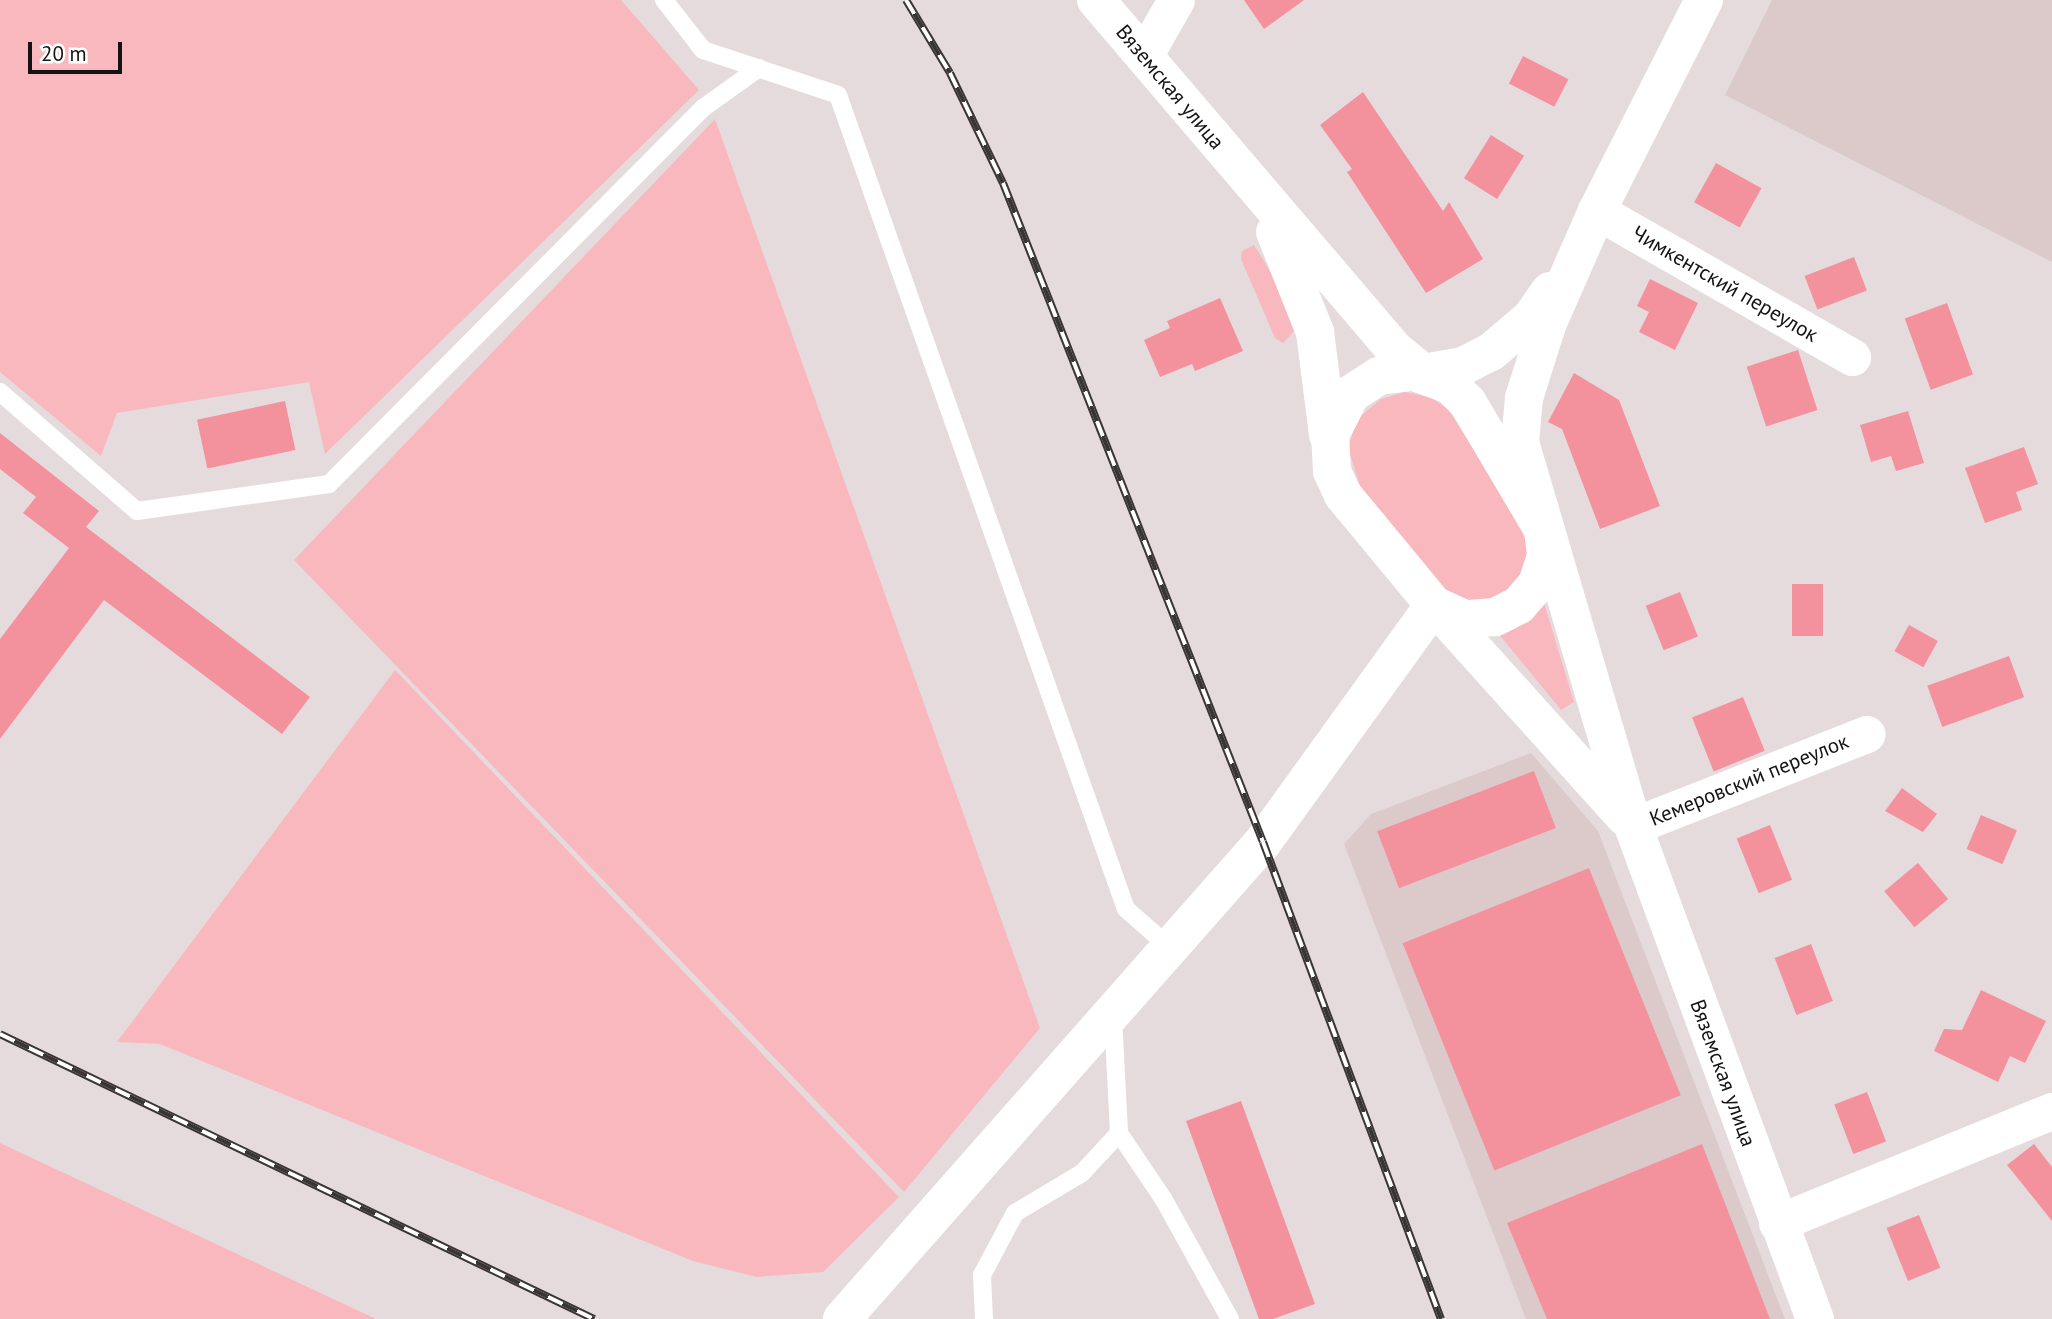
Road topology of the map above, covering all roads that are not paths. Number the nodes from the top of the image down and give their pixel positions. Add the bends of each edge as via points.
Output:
1 (664, 0) edge
2 (1096, 0) edge
3 (1176, 0) edge
4 (1703, 0) edge
5 (1144, 56) junction
6 (759, 68) junction
7 (1244, 175) junction
8 (1597, 211) junction
9 (1852, 357) dead end
10 (1423, 373) junction
11 (0, 392) edge
12 (1329, 445) junction
13 (1543, 530) junction
14 (1434, 605) junction
15 (1866, 734) dead end
16 (1633, 826) junction
17 (1167, 945) junction
18 (1113, 1007) junction
19 (2052, 1111) edge
20 (1119, 1133) junction
21 (1777, 1223) junction
22 (842, 1319) edge
23 (984, 1319) edge
24 (1230, 1319) edge
25 (1815, 1319) edge

1 - 6 lane via 703,50
2 - 5 main road, Вяземская улица
3 - 5 street
4 - 8 main road
5 - 7 main road, Вяземская улица
6 - 11 lane via 703,108 329,484 137,511
6 - 17 lane via 838,95 1126,909
7 - 10 main road via 1395,350
7 - 12 main road via 1307,303 1326,387
8 - 9 street, Чимкентский переулок
8 - 10 main road via 1543,302 1519,330 1463,366
8 - 13 main road via 1547,326 1522,407 1524,464
10 - 12 main road via 1390,373 1361,386 1336,415
10 - 13 main road via 1450,385 1468,403
12 - 14 main road via 1343,495
13 - 14 main road via 1544,568 1519,605 1495,617 1471,619
13 - 16 main road, Вяземская улица
14 - 16 main road
14 - 17 main road via 1263,842
15 - 16 street, Кемеровский переулок
16 - 21 main road, Вяземская улица
17 - 18 main road
18 - 20 lane
18 - 22 main road
19 - 21 street
20 - 23 lane via 1082,1173 1015,1213 982,1275
20 - 24 lane via 1164,1200
21 - 25 main road, Вяземская улица

